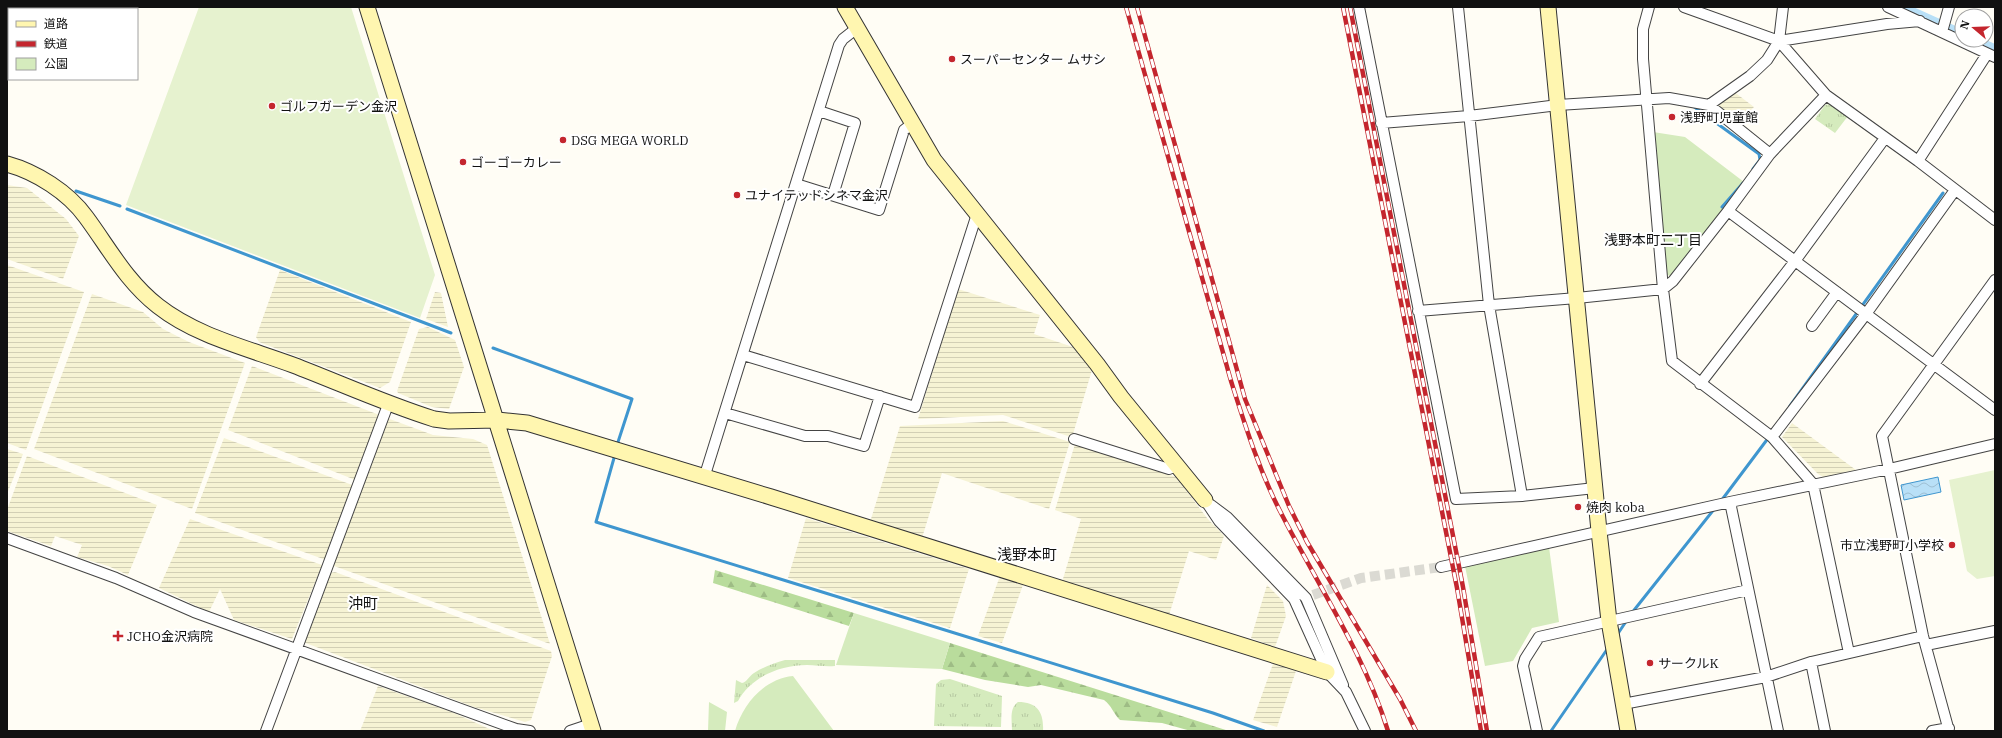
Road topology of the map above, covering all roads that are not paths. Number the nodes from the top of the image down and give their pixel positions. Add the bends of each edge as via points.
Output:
1 (367, 7) edge
2 (845, 7) edge
3 (1359, 7) edge
4 (1458, 7) edge
5 (1548, 7) edge
6 (1649, 7) edge
7 (1684, 7) edge
8 (1783, 7) edge
9 (1888, 7) edge
10 (1950, 7) edge
11 (1920, 21) junction
12 (857, 28) junction
13 (1942, 32) junction
14 (1778, 41) junction
15 (1991, 55) edge
16 (1826, 96) junction
17 (1648, 99) junction
18 (1708, 105) junction
19 (1558, 106) junction
20 (819, 111) junction
21 (1470, 116) junction
22 (914, 123) junction
23 (1380, 123) junction
24 (1885, 138) junction
25 (1770, 154) junction
26 (1918, 161) junction
27 (7, 164) edge
28 (796, 184) junction
29 (1955, 190) junction
30 (833, 195) junction
31 (1728, 211) junction
32 (977, 214) junction
33 (1995, 220) edge
34 (1795, 261) junction
35 (1995, 280) edge
36 (1663, 289) junction
37 (1837, 292) junction
38 (1577, 298) junction
39 (1489, 305) junction
40 (1418, 311) junction
41 (1866, 314) junction
42 (1812, 326) dead end
43 (743, 355) junction
44 (1934, 364) junction
45 (1700, 384) junction
46 (880, 396) junction
47 (389, 402) junction
48 (1995, 410) edge
49 (725, 413) junction
50 (497, 420) junction
51 (1772, 437) junction
52 (1074, 439) dead end
53 (1995, 444) edge
54 (1177, 466) junction
55 (1888, 469) junction
56 (704, 478) junction
57 (1813, 484) junction
58 (1595, 488) junction
59 (1522, 496) junction
60 (1205, 500) junction
61 (1730, 502) junction
62 (1599, 531) junction
63 (7, 538) edge
64 (1441, 567) tunnel mouth
65 (1748, 590) junction
66 (1609, 621) junction
67 (1995, 631) edge
68 (1925, 641) junction
69 (298, 649) junction
70 (1850, 653) junction
71 (1810, 662) junction
72 (1327, 672) junction
73 (1766, 677) junction
74 (1346, 692) junction
75 (1623, 704) junction
76 (592, 728) edge
77 (1949, 729) edge
78 (266, 731) edge
79 (530, 731) edge
80 (570, 731) edge
81 (1365, 731) edge
82 (1538, 731) edge
83 (1628, 731) edge
84 (1778, 731) edge
85 (1825, 731) edge
86 (1932, 731) edge

1 - 50 street
2 - 12 street
3 - 23 street
4 - 21 street
5 - 19 street
6 - 17 street via 1643,29 1643,59
7 - 14 street
8 - 14 street
9 - 11 street
10 - 13 street
11 - 13 street
11 - 14 street
12 - 20 street via 843,39 840,45
12 - 22 street
13 - 15 street
14 - 16 street
14 - 18 street via 1767,60
15 - 26 street
16 - 24 street
16 - 25 street
17 - 18 street via 1669,98
17 - 19 street
17 - 36 street
18 - 25 street
19 - 21 street
19 - 38 street
20 - 28 street
20 - 30 street via 855,123
21 - 23 street
21 - 39 street
22 - 30 street via 904,130 879,210
22 - 32 street via 934,160
23 - 40 street
24 - 26 street
24 - 34 street
25 - 31 street
26 - 29 street
27 - 47 street via 48,182 70,200 86,216 123,271 141,292 177,318 214,336
28 - 30 street
28 - 43 street
29 - 33 street
29 - 41 street
31 - 34 street
31 - 36 street via 1673,281
32 - 46 street via 915,407
32 - 54 street
34 - 37 street
34 - 45 street
35 - 44 street
36 - 38 street
36 - 45 street via 1672,361
37 - 41 street
37 - 42 street
38 - 39 street
38 - 58 street
39 - 40 street
39 - 59 street
40 - 59 street via 1456,499
41 - 44 street
41 - 51 street
43 - 46 street
43 - 49 street
44 - 48 street
44 - 55 street via 1882,436
45 - 51 street
46 - 49 street via 864,446 828,436 805,436
47 - 50 street via 423,415 449,421
47 - 69 street
49 - 56 street
50 - 56 street via 527,423
50 - 76 street
51 - 57 street
52 - 54 street via 1169,469
53 - 55 street
54 - 60 street
55 - 57 street
55 - 68 street
56 - 72 street
57 - 61 street
57 - 70 street
58 - 59 street
58 - 62 street
60 - 72 street via 1219,521 1294,599
60 - 74 street via 1227,517 1310,597
61 - 62 street
61 - 65 street
62 - 64 street
62 - 66 street
63 - 69 street via 116,578 194,612
65 - 66 street
65 - 73 street
66 - 75 street
66 - 82 street via 1540,637 1525,659 1523,666
67 - 68 street
68 - 70 street
68 - 77 street
69 - 78 street
69 - 79 street via 516,729
70 - 71 street
71 - 73 street
71 - 85 street
72 - 74 street
73 - 75 street
73 - 84 street
74 - 81 street
75 - 83 street
76 - 80 street
77 - 86 street

